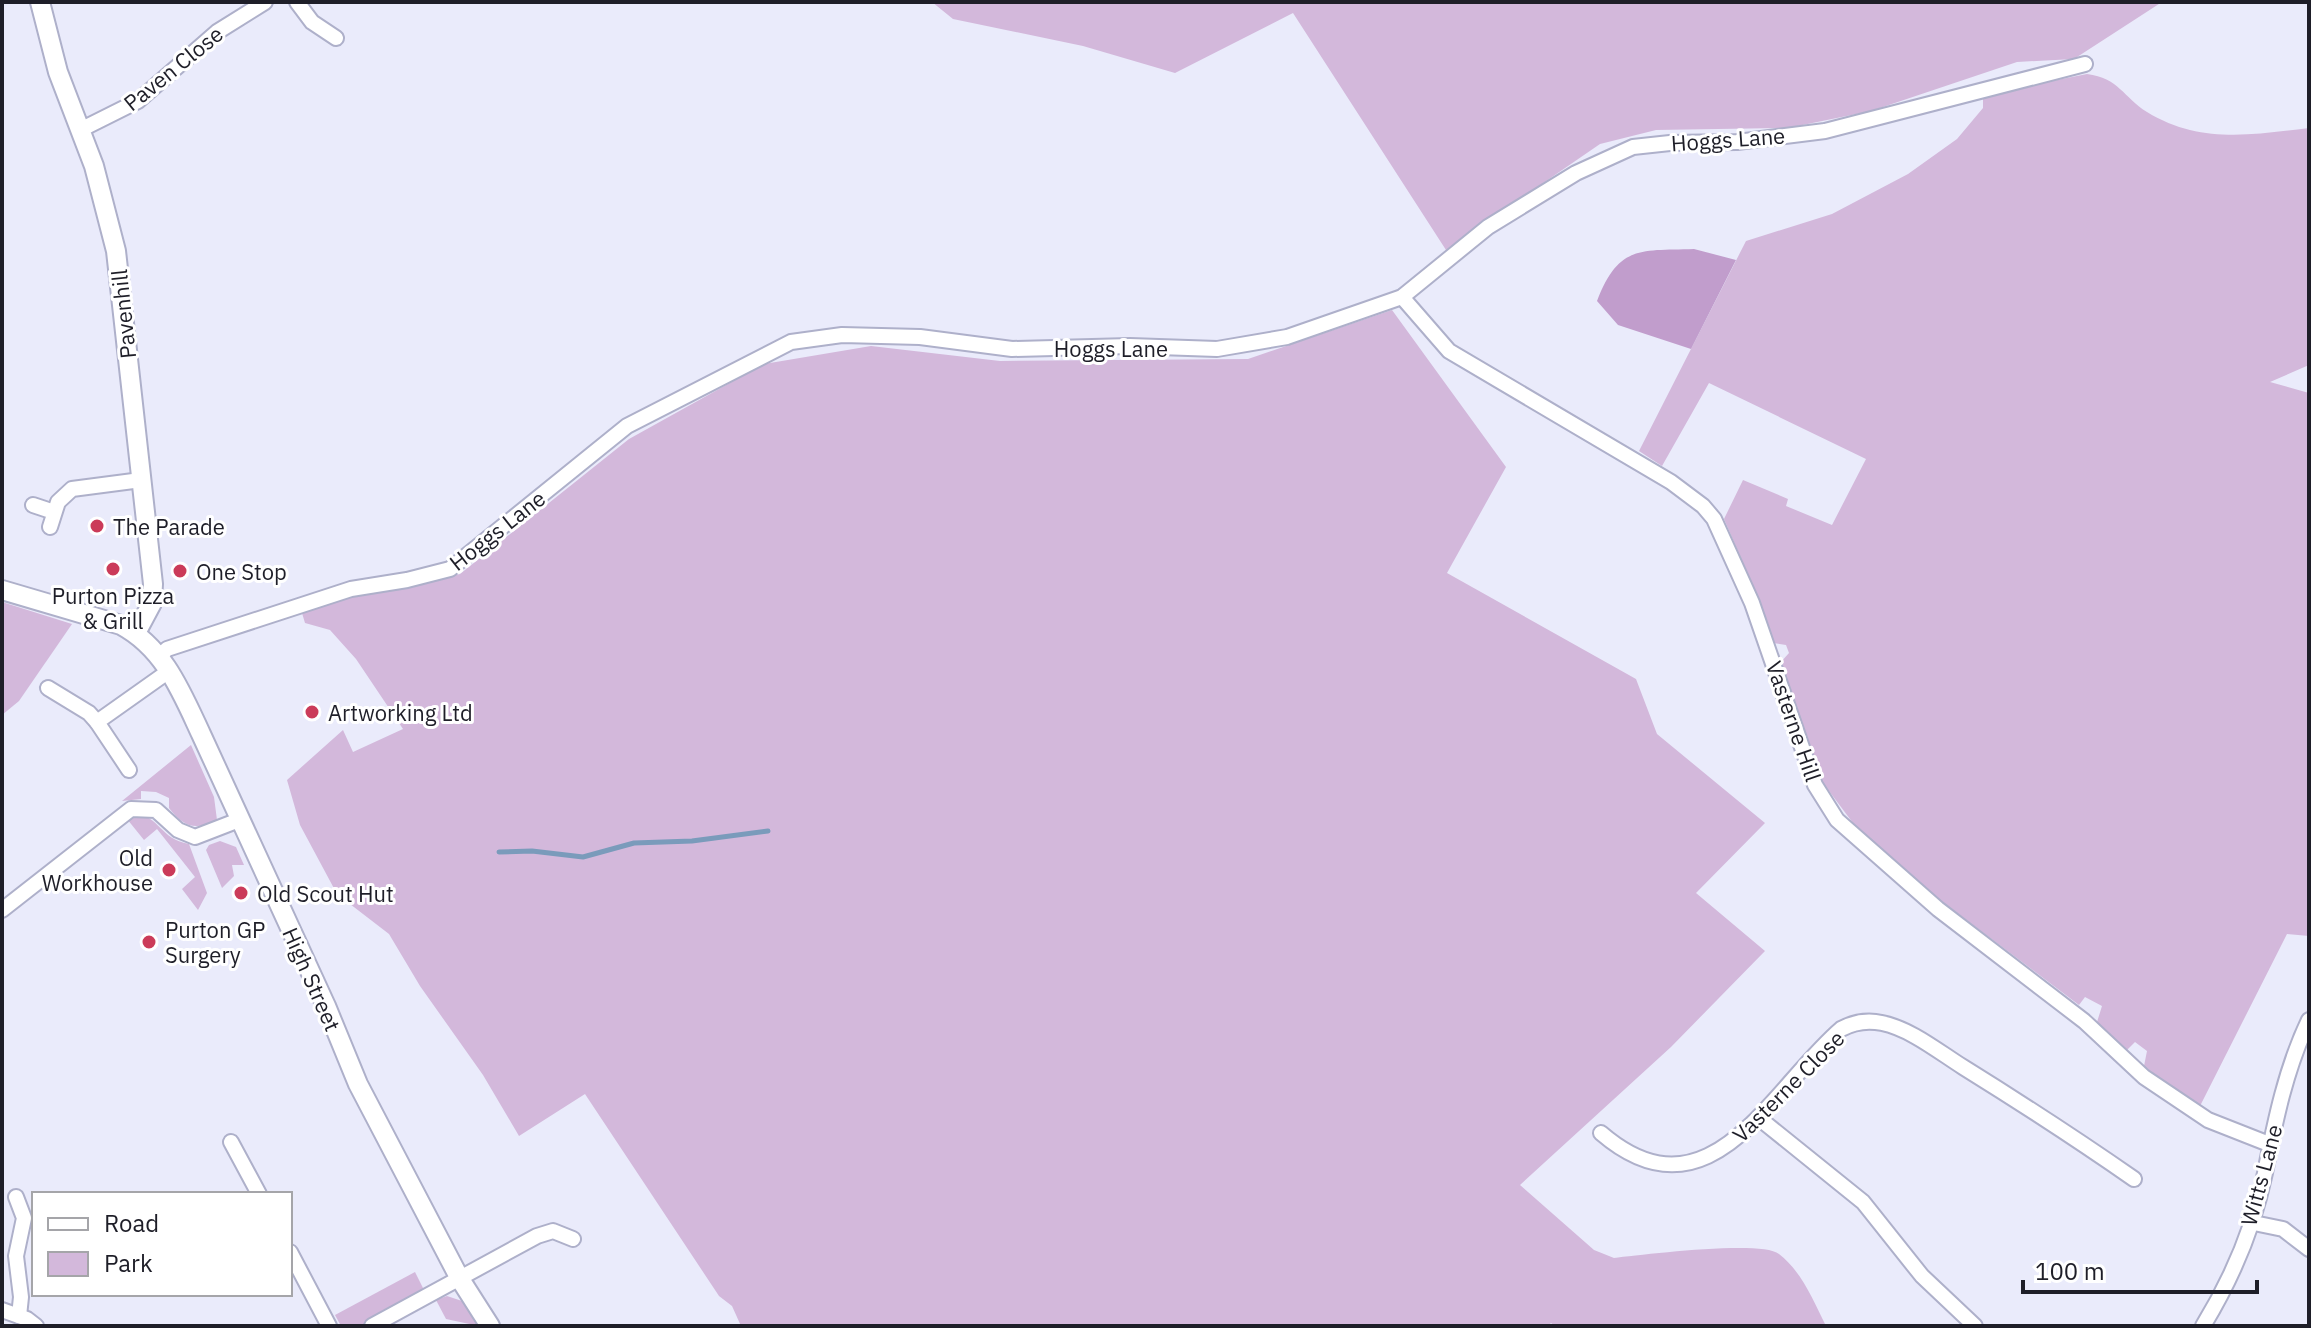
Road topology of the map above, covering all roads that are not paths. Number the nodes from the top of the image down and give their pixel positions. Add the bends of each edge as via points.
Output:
1 (40, 2) edge
2 (265, 2) edge
3 (297, 2) edge
4 (336, 38) dead end
5 (2085, 64) dead end
6 (80, 130) junction
7 (1402, 297) junction
8 (141, 480) junction
9 (33, 505) dead end
10 (2, 590) edge
11 (136, 633) junction
12 (165, 664) junction
13 (48, 688) dead end
14 (97, 722) junction
15 (129, 770) dead end
16 (239, 820) junction
17 (2, 910) edge
18 (2309, 1020) edge
19 (2305, 1042) edge
20 (1760, 1119) junction
21 (1601, 1133) dead end
22 (231, 1142) dead end
23 (2269, 1144) junction
24 (2134, 1179) dead end
25 (258, 1192) edge
26 (16, 1197) dead end
27 (560, 1216) dead end
28 (2249, 1222) junction
29 (553, 1231) junction
30 (573, 1239) dead end
31 (2309, 1249) edge
32 (292, 1256) edge
33 (460, 1279) junction
34 (2, 1310) edge
35 (19, 1316) junction
36 (36, 1326) edge
37 (329, 1326) edge
38 (372, 1326) edge
39 (490, 1326) edge
40 (1975, 1326) edge
41 (2203, 1326) edge

1 - 6 street, Pavenhill
2 - 6 street, Paven Close via 217,32 127,108
3 - 4 street via 312,22
5 - 7 street, Hoggs Lane via 1825,131 1633,147 1576,173 1488,227
6 - 8 street, Pavenhill via 116,251
7 - 12 street, Hoggs Lane via 1287,337 1217,349 1012,349 920,337 842,335 792,342 627,426 450,569 351,589 167,649
7 - 23 street, Vasterne Hill via 1449,351 1671,482 1714,519 1752,603 1815,785 1837,820 1938,909 2084,1021 2144,1077 2208,1120
8 - 9 street via 72,489 61,497 52,520
8 - 11 street, Pavenhill via 153,596
10 - 11 street
11 - 12 street, High Street
12 - 14 street, Hoggs Lane
12 - 16 street, High Street
13 - 14 street
14 - 15 street
16 - 17 street via 195,837 156,810 124,812
16 - 33 street, High Street via 358,1084
18 - 19 street, Witts Lane
19 - 23 street, Witts Lane via 2285,1085
20 - 21 street, Vasterne Close via 1726,1147 1685,1162 1644,1159
20 - 24 street, Vasterne Close via 1841,1029 1873,1022 1898,1028 1935,1049
20 - 40 street via 1863,1202 1922,1276
22 - 25 street
23 - 28 street, Witts Lane
26 - 35 street via 24,1218 16,1256
27 - 29 street
28 - 31 street via 2283,1229
28 - 41 street, Witts Lane
29 - 30 street
29 - 33 street
32 - 37 street
33 - 38 street
33 - 39 street, High Street
34 - 35 street
35 - 36 street

